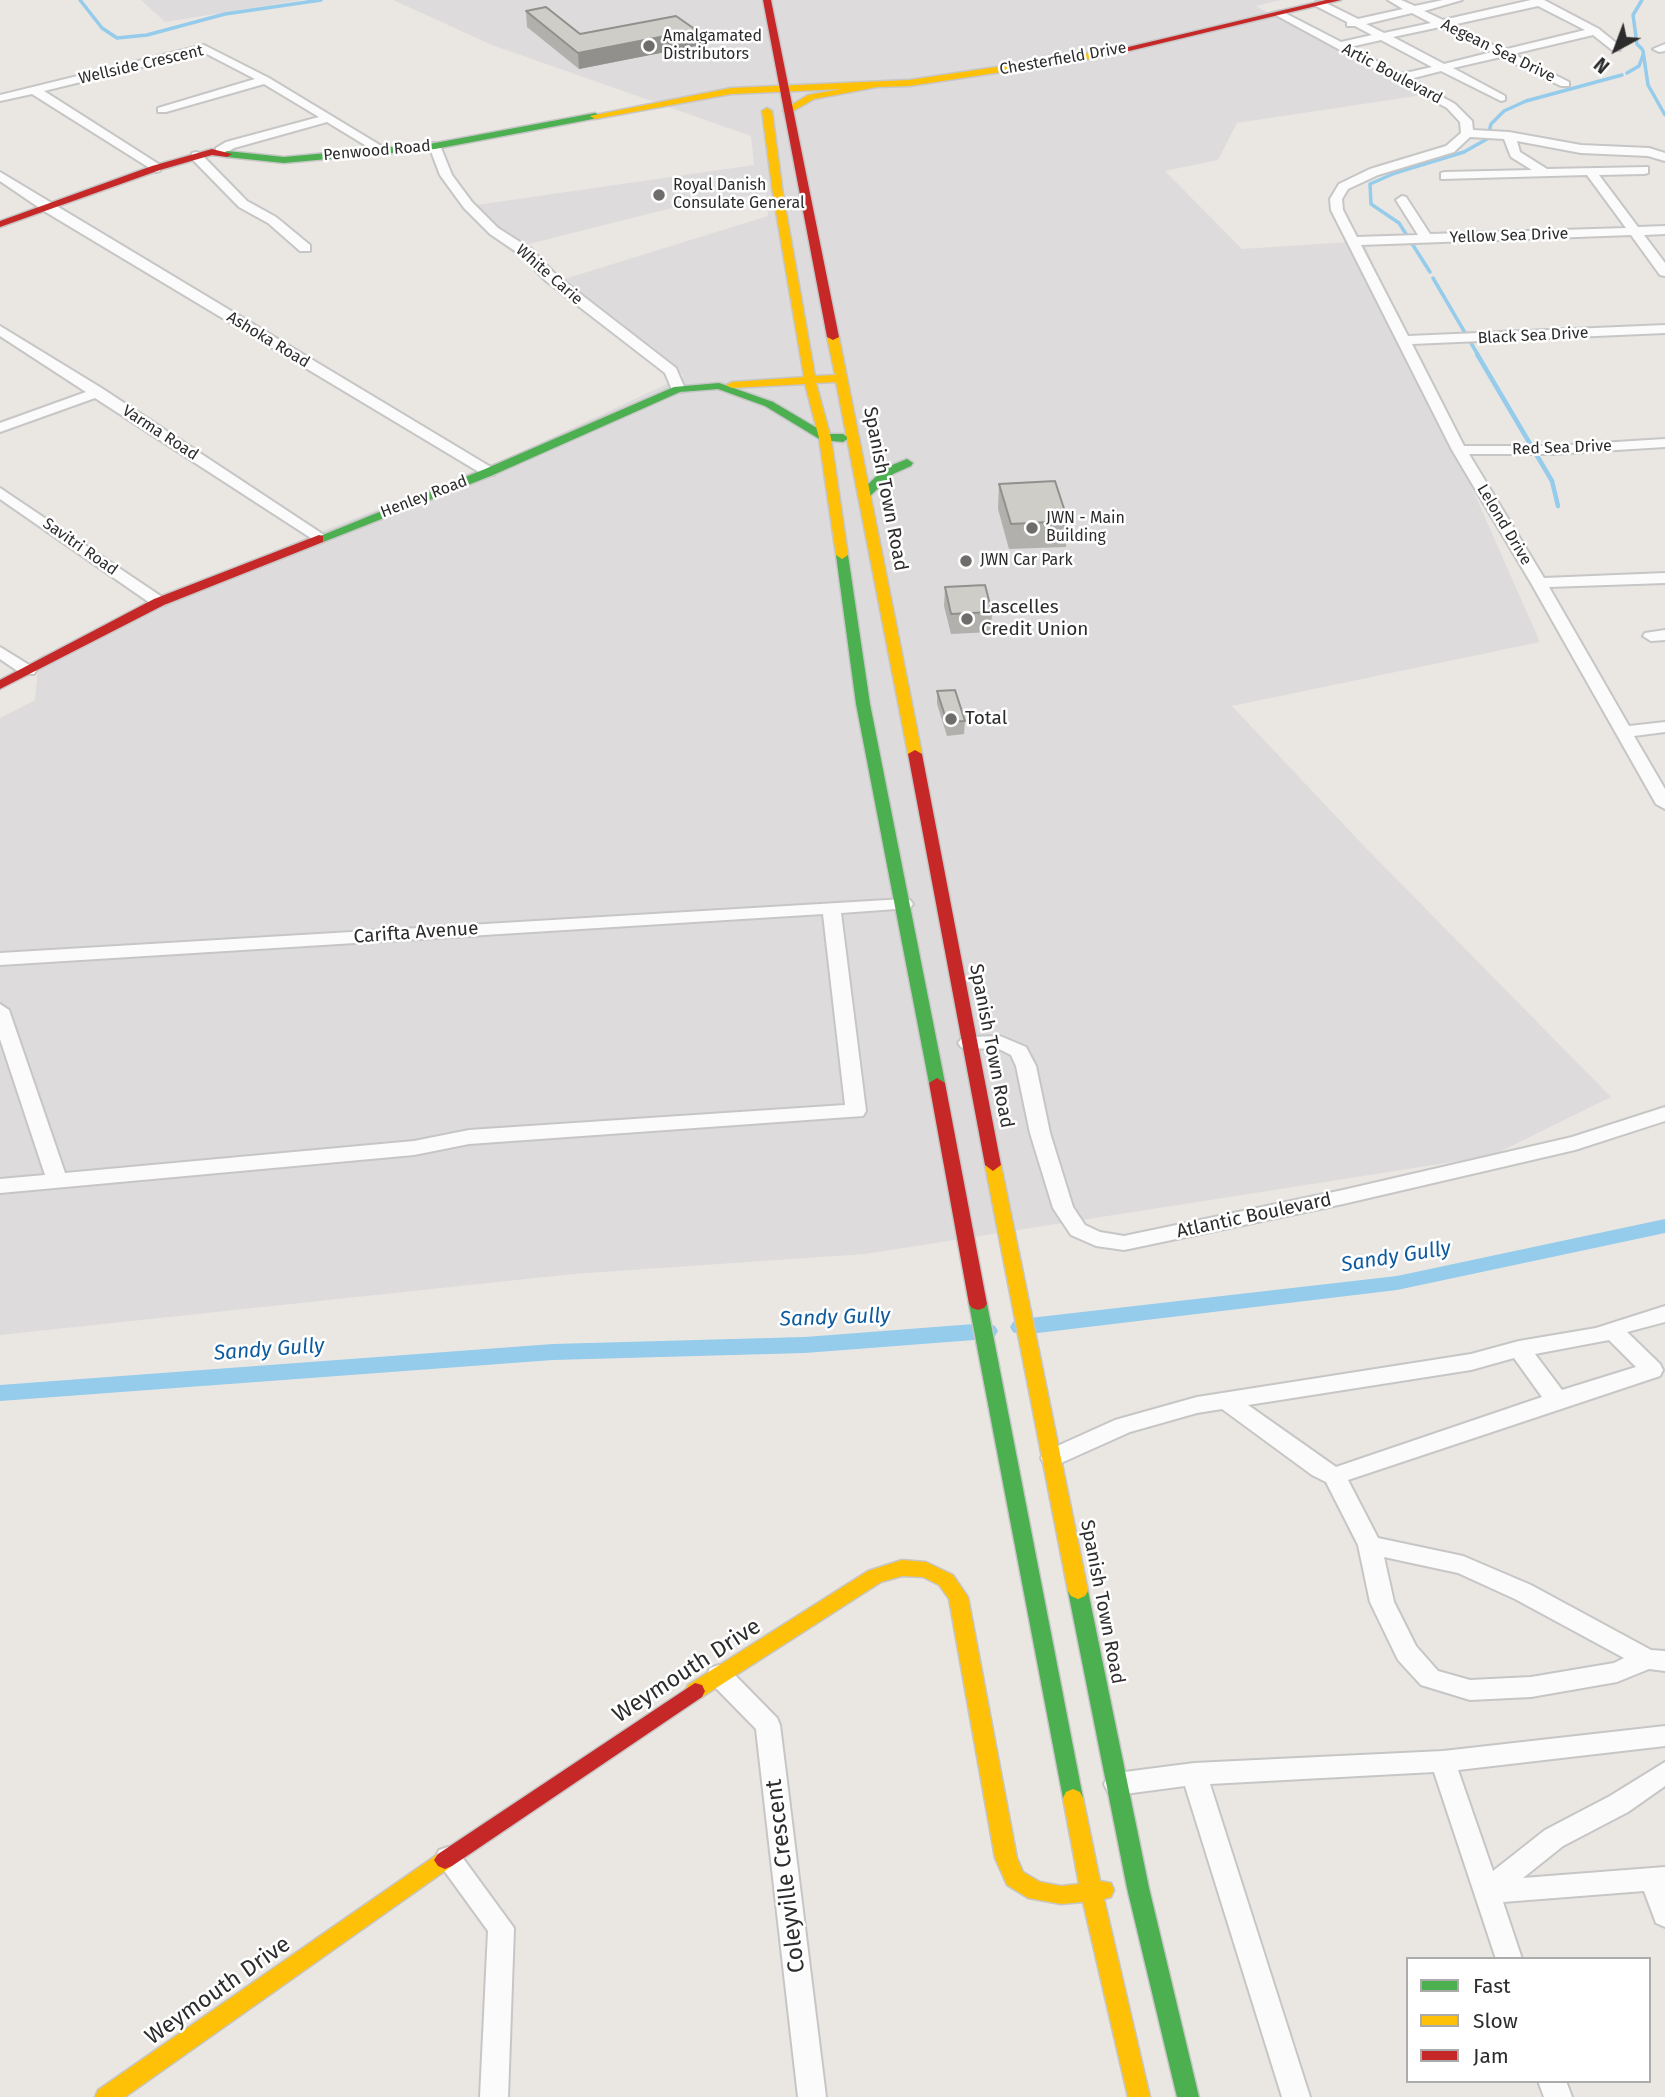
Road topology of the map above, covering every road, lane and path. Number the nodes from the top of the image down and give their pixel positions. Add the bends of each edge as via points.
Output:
1 (767, 0) edge
2 (1337, 0) edge
3 (1393, 0) edge
4 (1457, 0) edge
5 (1538, 1) edge
6 (1320, 4) junction
7 (1413, 10) junction
8 (1277, 13) junction
9 (1356, 23) junction
10 (1438, 23) junction
11 (1595, 31) junction
12 (1312, 32) junction
13 (1383, 37) junction
14 (1339, 46) junction
15 (1616, 48) dead end
16 (1500, 53) junction
17 (1440, 67) junction
18 (1399, 78) junction
19 (265, 80) junction
20 (762, 81) junction
21 (1565, 84) dead end
22 (873, 86) junction
23 (784, 88) junction
24 (36, 91) junction
25 (0, 98) edge
26 (1501, 98) dead end
27 (162, 110) dead end
28 (788, 111) junction
29 (330, 118) junction
30 (1472, 133) junction
31 (1503, 135) junction
32 (435, 146) junction
33 (382, 150) junction
34 (220, 151) junction
35 (1515, 154) junction
36 (196, 156) junction
37 (1665, 157) edge
38 (156, 168) junction
39 (1644, 170) dead end
40 (1591, 172) junction
41 (1545, 173) junction
42 (1494, 175) junction
43 (0, 176) edge
44 (1445, 176) dead end
45 (1402, 201) dead end
46 (809, 203) junction
47 (48, 208) junction
48 (0, 224) edge
49 (1665, 230) edge
50 (1635, 231) junction
51 (1427, 239) junction
52 (1354, 241) junction
53 (305, 248) dead end
54 (1665, 272) edge
55 (794, 284) junction
56 (1665, 329) edge
57 (0, 330) edge
58 (1402, 340) junction
59 (842, 378) junction
60 (810, 380) junction
61 (719, 386) junction
62 (678, 390) junction
63 (98, 392) junction
64 (0, 428) edge
65 (825, 438) junction
66 (853, 438) junction
67 (1665, 443) edge
68 (1459, 450) junction
69 (907, 463) dead end
70 (489, 472) junction
71 (0, 492) edge
72 (864, 495) junction
73 (320, 537) junction
74 (1665, 578) edge
75 (1539, 583) junction
76 (159, 602) junction
77 (0, 652) edge
78 (28, 671) junction
79 (0, 685) edge
80 (883, 703) junction
81 (1665, 727) edge
82 (1624, 732) junction
83 (1665, 804) edge
84 (904, 904) junction
85 (831, 908) junction
86 (0, 959) edge
87 (0, 1010) edge
88 (968, 1043) junction
89 (1665, 1114) edge
90 (57, 1181) junction
91 (0, 1186) edge
92 (1665, 1314) edge
93 (1611, 1329) junction
94 (1519, 1349) junction
95 (1658, 1369) edge
96 (1557, 1400) junction
97 (1226, 1401) junction
98 (1052, 1458) junction
99 (1334, 1476) junction
100 (1370, 1545) junction
101 (1656, 1660) edge
102 (719, 1675) junction
103 (1665, 1736) edge
104 (1443, 1761) junction
105 (1665, 1773) edge
106 (1194, 1774) junction
107 (1117, 1784) junction
108 (448, 1858) junction
109 (1659, 1879) edge
110 (1126, 1889) junction
111 (1091, 1891) junction
112 (1486, 1892) junction
113 (1665, 1915) edge
114 (1508, 1957) edge
115 (106, 2097) edge
116 (494, 2097) edge
117 (812, 2097) edge
118 (1139, 2097) edge
119 (1188, 2097) edge
120 (1296, 2097) edge

1 - 23 main road, Spanish Town Road
2 - 6 main road, Chesterfield Drive
3 - 7 street, Aegean Sea Drive
4 - 7 street
5 - 10 street
5 - 11 street
6 - 8 main road, Chesterfield Drive
6 - 9 street
7 - 9 street
7 - 10 street, Aegean Sea Drive
8 - 12 street, Artic Boulevard
8 - 22 main road, Chesterfield Drive via 1086,57
9 - 12 street
9 - 13 street
10 - 13 street
10 - 16 street, Aegean Sea Drive
11 - 15 street
11 - 16 street
12 - 14 street, Artic Boulevard
13 - 14 street
13 - 17 street
14 - 18 street, Artic Boulevard
16 - 17 street
16 - 21 street, Aegean Sea Drive
17 - 18 street
17 - 26 street
18 - 30 street, Artic Boulevard via 1451,106
19 - 24 street, Wellside Crescent via 204,47
19 - 27 street
19 - 29 street, Wellside Crescent
20 - 23 main road, Penwood Road
20 - 32 main road, Penwood Road
20 - 55 main road, Spanish Town Road
22 - 23 main road, Chesterfield Drive
22 - 28 main road via 811,97
23 - 28 main road, Spanish Town Road
24 - 25 street, Wellside Crescent
24 - 38 street
28 - 46 main road, Spanish Town Road
29 - 33 street, Wellside Crescent
29 - 34 street
30 - 31 street
30 - 52 street via 1450,149 1374,172 1343,187 1336,199 1337,210
31 - 35 street
31 - 37 street
32 - 33 main road, Penwood Road
32 - 62 street, White Carie via 446,175 494,232 526,251 551,278 671,371
33 - 34 main road, Penwood Road via 284,160
34 - 36 main road, Penwood Road
35 - 41 street
35 - 42 street
36 - 38 main road, Penwood Road
36 - 53 street via 243,204 272,220
38 - 47 main road, Penwood Road
39 - 40 street
40 - 41 street
40 - 50 street
41 - 42 street
42 - 44 street
43 - 47 street, Ashoka Road
45 - 51 street
46 - 55 main road via 803,207 804,281
46 - 59 main road, Spanish Town Road
47 - 48 main road, Penwood Road
47 - 70 street, Ashoka Road
49 - 50 street, Yellow Sea Drive
50 - 51 street, Yellow Sea Drive
50 - 54 street
51 - 52 street, Yellow Sea Drive
52 - 58 street, Lelond Drive
55 - 60 main road, Spanish Town Road
56 - 58 street, Black Sea Drive
57 - 63 street, Varma Road
58 - 68 street, Lelond Drive
59 - 60 main road
59 - 66 main road, Spanish Town Road
60 - 61 main road
60 - 65 main road, Spanish Town Road
61 - 62 main road, Henley Road
61 - 65 main road, Henley Road via 769,404
62 - 70 main road, Henley Road
63 - 64 street
63 - 73 street, Varma Road
65 - 66 main road
65 - 80 main road, Spanish Town Road via 844,584
66 - 72 main road, Spanish Town Road
67 - 68 street, Red Sea Drive
68 - 75 street, Lelond Drive
69 - 72 main road via 889,471
70 - 73 main road, Henley Road
71 - 76 street, Savitri Road
72 - 80 main road, Spanish Town Road
73 - 76 main road, Henley Road
74 - 75 street
75 - 82 street, Lelond Drive
76 - 78 main road, Henley Road
77 - 78 street
78 - 79 main road, Henley Road
80 - 84 main road, Spanish Town Road
80 - 88 main road, Spanish Town Road via 936,861
81 - 82 street
82 - 83 street, Lelond Drive
84 - 85 street, Carifta Avenue
84 - 111 main road, Spanish Town Road
85 - 86 street, Carifta Avenue
85 - 90 street via 856,1111 470,1137 414,1148
87 - 90 street
88 - 89 street, Atlantic Boulevard via 1000,1042 1019,1051 1027,1066 1062,1208 1078,1230 1096,1239 1124,1243 1575,1143
88 - 98 main road, Spanish Town Road
90 - 91 street
92 - 93 street
93 - 94 street via 1601,1335
93 - 95 street
94 - 96 street
94 - 97 street via 1471,1362
95 - 96 street
96 - 99 street
97 - 98 street via 1123,1426
97 - 99 street
98 - 107 main road, Spanish Town Road
99 - 100 street
100 - 101 street via 1463,1565
100 - 101 street via 1382,1602 1407,1653 1430,1678 1471,1690 1531,1687 1618,1672
102 - 108 main road, Weymouth Drive
102 - 111 main road, Weymouth Drive via 875,1576 902,1568 926,1570 946,1580 958,1597 1006,1858 1015,1878 1036,1891 1060,1895
102 - 117 street, Coleyville Crescent via 768,1725
103 - 104 street
104 - 106 street
104 - 112 street
105 - 112 street via 1555,1838
106 - 107 street
106 - 120 street
107 - 110 main road, Spanish Town Road
108 - 115 main road, Weymouth Drive
108 - 116 street via 501,1927
109 - 112 street
109 - 113 street
110 - 111 main road, Weymouth Drive
110 - 119 main road, Spanish Town Road
111 - 118 main road, Spanish Town Road
112 - 114 street

